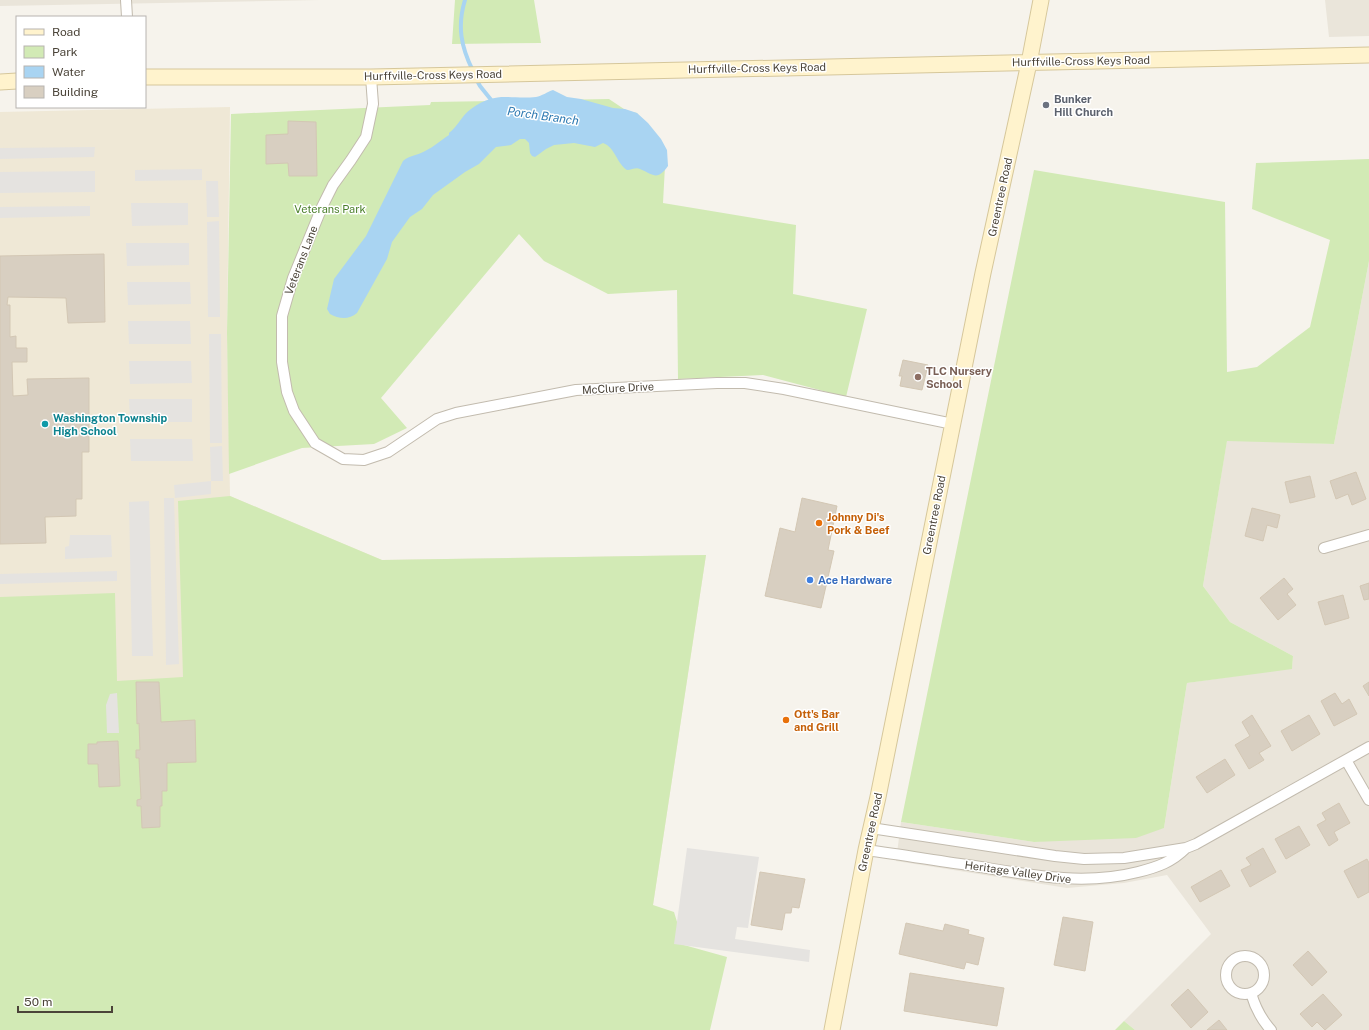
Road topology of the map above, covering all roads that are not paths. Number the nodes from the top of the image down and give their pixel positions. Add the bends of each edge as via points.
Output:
1 (126, 0) edge
2 (1041, 0) edge
3 (127, 16) edge
4 (1369, 55) edge
5 (1029, 63) junction
6 (146, 77) edge
7 (371, 77) junction
8 (16, 81) edge
9 (0, 82) edge
10 (953, 424) junction
11 (305, 429) joint
12 (1369, 535) edge
13 (1324, 548) dead end
14 (1369, 747) edge
15 (1346, 760) junction
16 (1369, 800) edge
17 (871, 828) junction
18 (1186, 848) junction
19 (866, 850) junction
20 (1251, 992) dead end
21 (832, 1030) edge
22 (1271, 1030) edge

1 - 3 street
2 - 5 main road, Greentree Road
4 - 5 main road, Hurffville-Cross Keys Road
5 - 7 main road, Hurffville-Cross Keys Road
5 - 10 main road, Greentree Road
6 - 7 main road, Hurffville-Cross Keys Road
7 - 11 street, Veterans Lane via 373,104 366,137 333,185 322,207 293,278 282,316 282,362 286,392
8 - 9 main road
10 - 11 street, McClure Drive via 784,389 717,383 576,390 456,413 437,419 388,452 364,460 343,459 315,443
10 - 17 main road, Greentree Road
12 - 13 street
14 - 15 street, Heritage Valley Drive
15 - 16 street
15 - 18 street, Heritage Valley Drive
17 - 18 street, Heritage Valley Drive via 1084,859 1124,858
17 - 19 main road, Greentree Road
18 - 19 street, Heritage Valley Drive via 1176,858 1152,869 1123,876 1081,880 1042,877
19 - 21 main road, Greentree Road
20 - 22 street via 1254,1005

